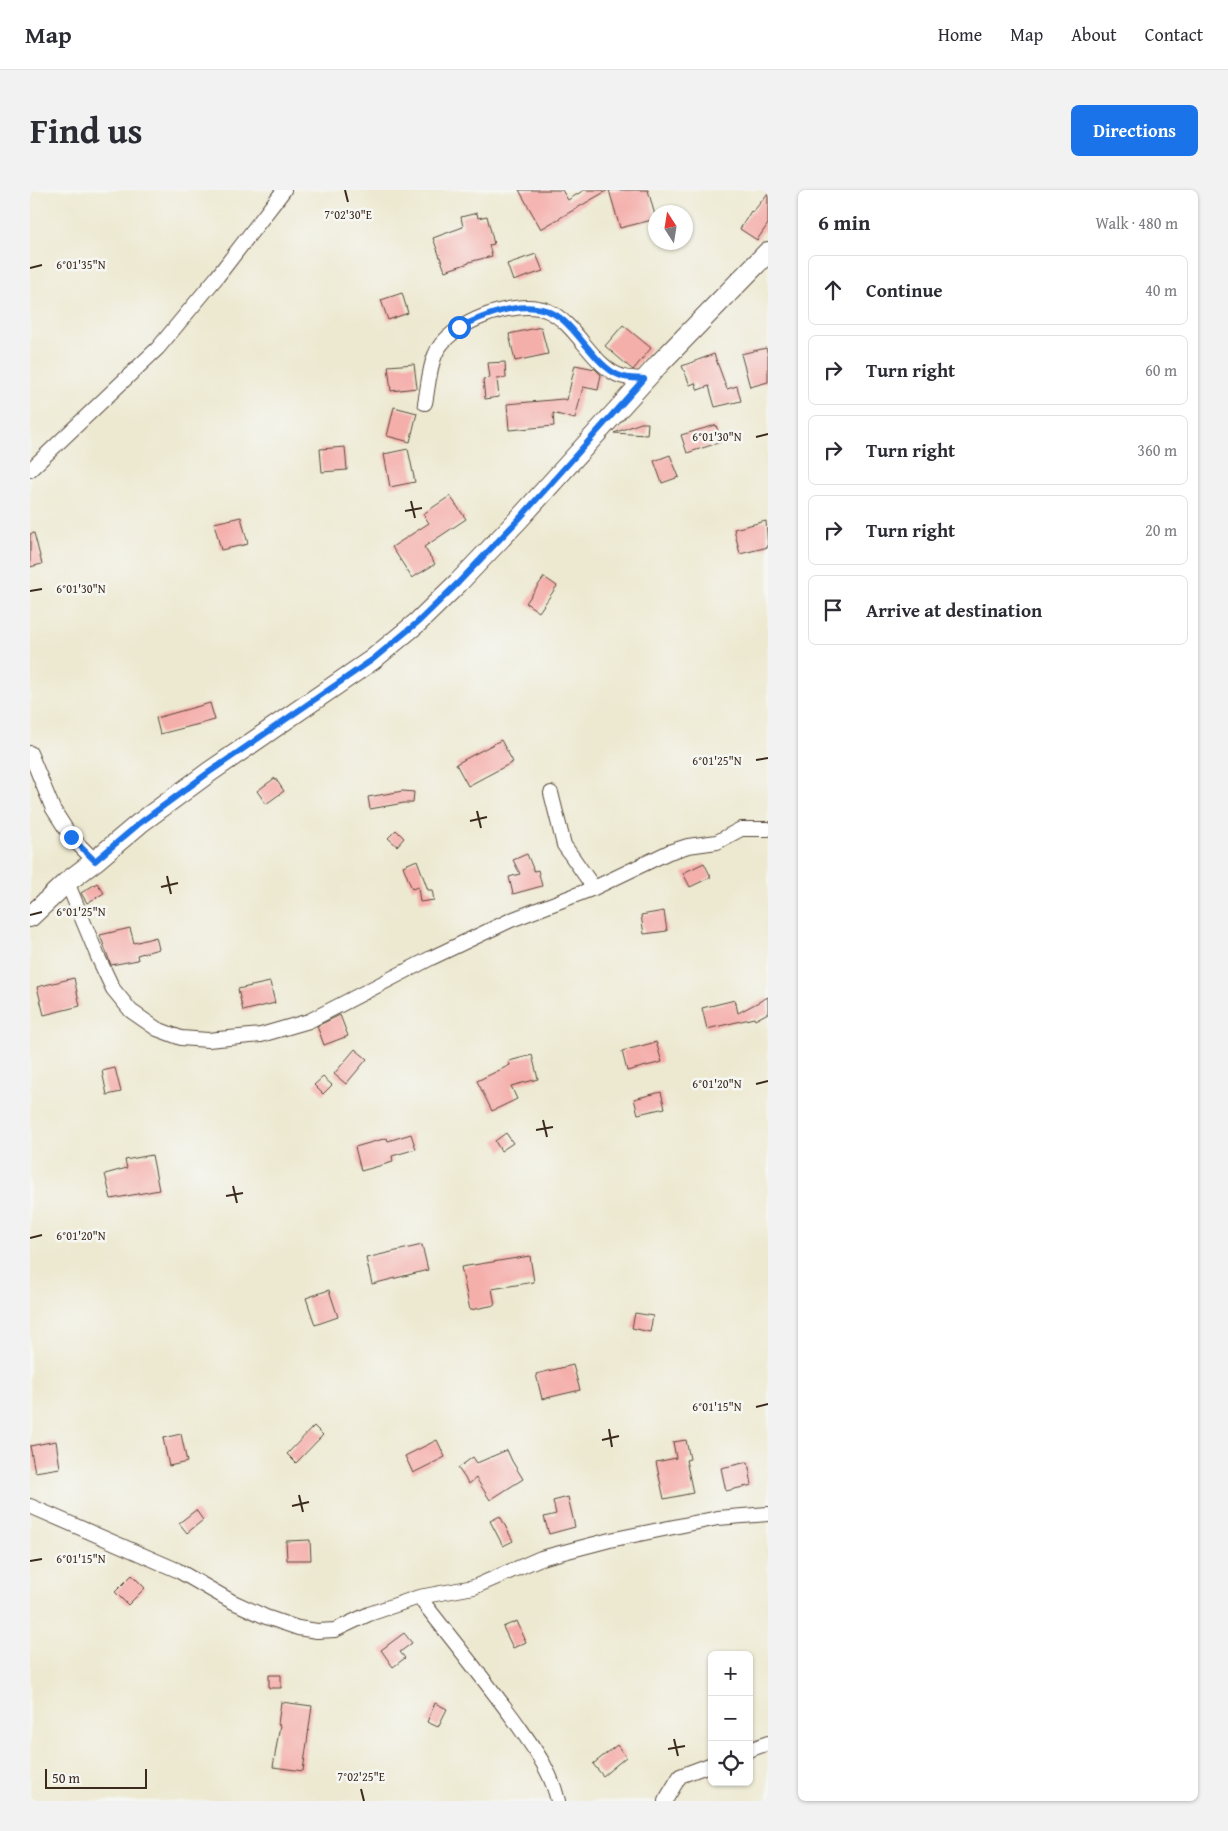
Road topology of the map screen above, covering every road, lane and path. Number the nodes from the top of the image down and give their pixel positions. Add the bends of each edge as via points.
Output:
1 (284, 190) edge
2 (768, 252) edge
3 (644, 379) junction
4 (425, 403) dead end
5 (30, 470) edge
6 (30, 753) edge
7 (551, 793) dead end
8 (768, 829) edge
9 (95, 861) junction
10 (67, 882) junction
11 (594, 888) junction
12 (30, 916) edge
13 (30, 1506) edge
14 (768, 1514) edge
15 (418, 1597) junction
16 (768, 1743) edge
17 (753, 1749) edge
18 (708, 1766) edge
19 (558, 1801) edge
20 (665, 1801) edge

1 - 5 street via 158,348
2 - 3 main road
3 - 4 street via 620,376 599,360 563,320 547,310 528,307 508,309 459,327 445,339 434,354
3 - 9 main road via 519,519 418,622 372,660 140,823
6 - 9 street via 53,808 71,837
7 - 11 street via 564,845
8 - 11 street via 741,829 717,842 669,852
9 - 10 main road
10 - 11 street via 113,989 131,1011 157,1029 181,1038 208,1040 260,1035 309,1020 512,920
10 - 12 main road
13 - 15 street via 177,1570 231,1602 298,1628 335,1630
14 - 15 street via 718,1518 610,1540 541,1558 474,1586
15 - 19 street via 491,1688 546,1766
16 - 17 street
18 - 20 street via 680,1776

